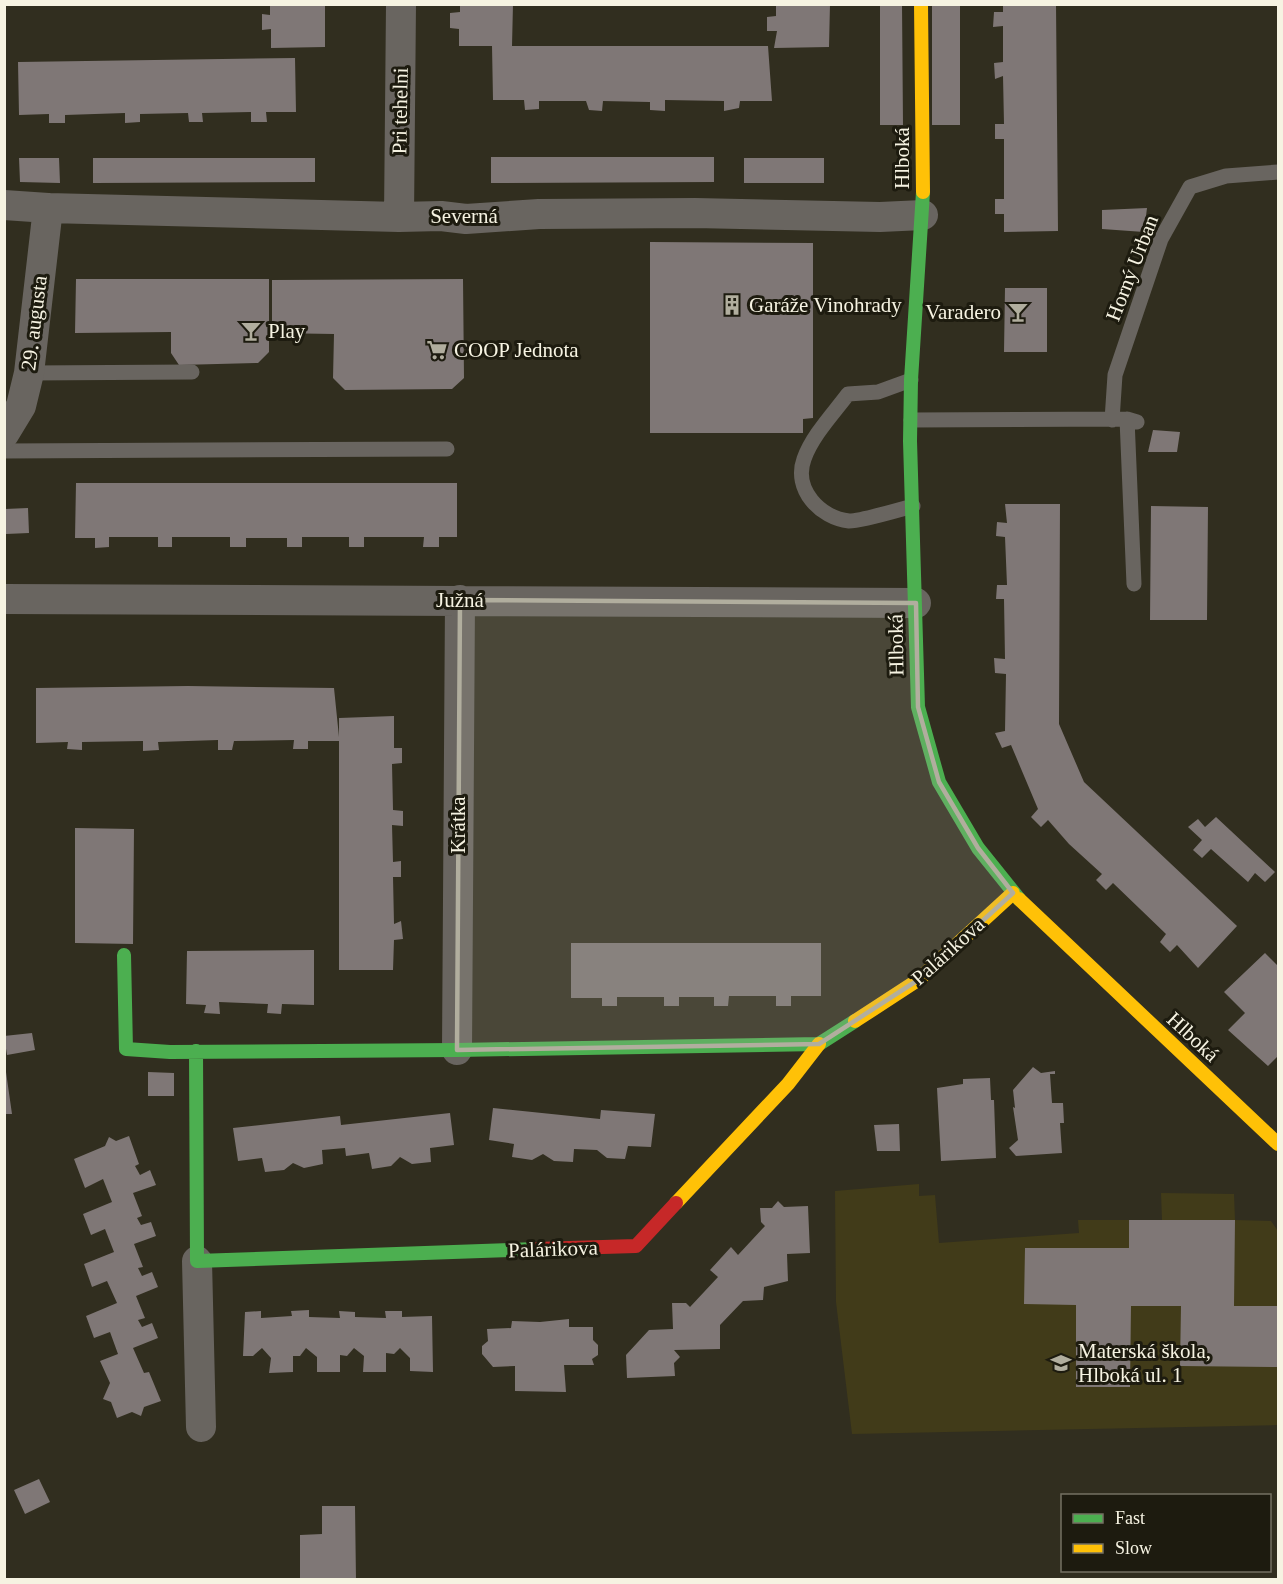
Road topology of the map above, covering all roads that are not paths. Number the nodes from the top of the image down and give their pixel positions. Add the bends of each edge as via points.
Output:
1 (401, 4) edge
2 (921, 4) edge
3 (1278, 172) edge
4 (4, 205) edge
5 (48, 208) junction
6 (923, 215) junction
7 (399, 217) junction
8 (192, 372) dead end
9 (29, 373) junction
10 (911, 380) junction
11 (910, 420) junction
12 (1126, 420) junction
13 (4, 434) edge
14 (447, 449) dead end
15 (4, 451) edge
16 (913, 506) junction
17 (1134, 584) dead end
18 (4, 599) edge
19 (460, 600) junction
20 (916, 603) junction
21 (1013, 893) junction
22 (124, 955) dead end
23 (819, 1044) junction
24 (457, 1050) junction
25 (196, 1051) junction
26 (1278, 1144) edge
27 (197, 1261) junction
28 (201, 1427) dead end

1 - 7 street, Pri tehelni
2 - 6 street, Hlboká
3 - 12 lane, Horný Urban via 1226,176 1190,187 1161,239 1115,375
4 - 5 street, Severná
5 - 7 street, Severná
5 - 9 street, 29. augusta
6 - 7 street, Severná
6 - 10 street, Hlboká
8 - 9 lane
9 - 13 street, 29. augusta via 21,405
10 - 11 street, Hlboká
10 - 16 lane via 878,392 848,394 814,440 803,460 801,477 806,494 817,506 842,519 850,521
11 - 12 lane
11 - 16 street, Hlboká
12 - 17 lane, Horný Urban
14 - 15 lane
16 - 20 street, Hlboká
18 - 19 street, Južná
19 - 20 street, Južná
19 - 24 street, Krátka
20 - 21 street, Hlboká via 918,707 939,782 978,848
21 - 23 street, Palárikova via 918,980
21 - 26 street, Hlboká
22 - 25 street via 126,1049
23 - 24 street
23 - 27 street, Palárikova via 788,1084 636,1246
24 - 25 street
25 - 27 street
27 - 28 street

